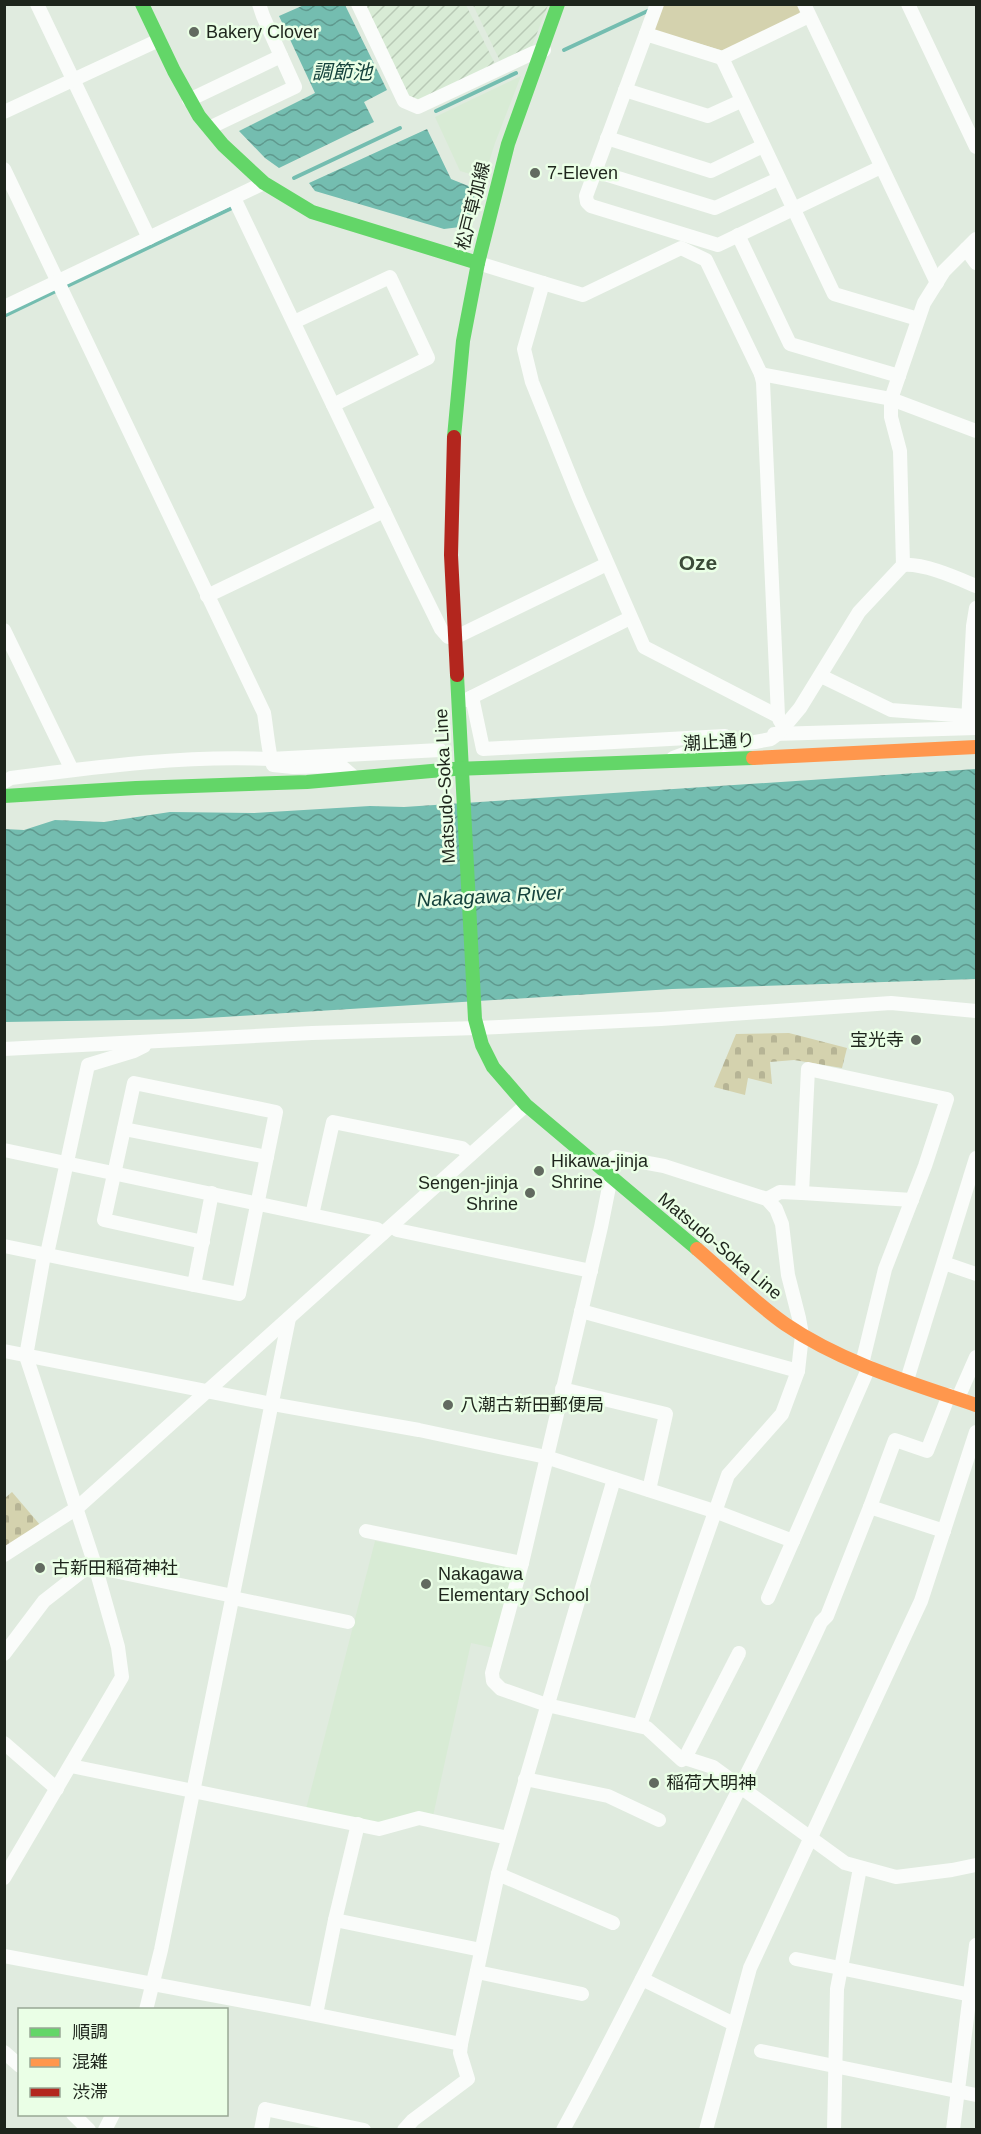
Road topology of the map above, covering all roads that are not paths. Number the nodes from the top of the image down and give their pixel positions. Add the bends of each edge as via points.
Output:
1 (37, 4) edge
2 (142, 4) edge
3 (358, 4) edge
4 (558, 4) edge
5 (566, 4) edge
6 (908, 4) edge
7 (262, 5) edge
8 (655, 10) edge
9 (807, 10) edge
10 (646, 34) junction
11 (159, 40) junction
12 (545, 51) junction
13 (281, 56) junction
14 (722, 57) junction
15 (73, 80) junction
16 (625, 90) junction
17 (189, 100) junction
18 (741, 101) junction
19 (4, 112) edge
20 (209, 128) junction
21 (607, 138) junction
22 (763, 146) junction
23 (976, 147) edge
24 (881, 167) junction
25 (4, 169) edge
26 (596, 171) junction
27 (778, 179) junction
28 (264, 183) junction
29 (234, 198) junction
30 (793, 210) junction
31 (738, 236) junction
32 (148, 238) junction
33 (971, 244) edge
34 (478, 263) junction
35 (976, 263) edge
36 (543, 284) junction
37 (937, 284) junction
38 (60, 287) junction
39 (4, 307) edge
40 (918, 319) junction
41 (294, 322) junction
42 (761, 374) junction
43 (899, 376) junction
44 (891, 399) junction
45 (333, 405) junction
46 (976, 431) edge
47 (384, 511) junction
48 (607, 564) junction
49 (903, 565) junction
50 (976, 586) edge
51 (207, 596) junction
52 (976, 608) edge
53 (630, 618) junction
54 (4, 630) edge
55 (456, 637) junction
56 (821, 676) junction
57 (466, 700) junction
58 (971, 724) edge
59 (780, 726) junction
60 (976, 747) edge
61 (440, 750) dead end
62 (270, 759) junction
63 (660, 764) junction
64 (72, 770) junction
65 (463, 776) junction
66 (354, 777) junction
67 (4, 782) edge
68 (4, 796) edge
69 (976, 1011) edge
70 (476, 1024) junction
71 (151, 1043) junction
72 (4, 1050) edge
73 (526, 1105) junction
74 (124, 1129) junction
75 (4, 1150) edge
76 (470, 1155) junction
77 (267, 1157) junction
78 (976, 1158) edge
79 (67, 1164) junction
80 (974, 1173) edge
81 (114, 1174) junction
82 (607, 1174) junction
83 (212, 1193) junction
84 (802, 1193) junction
85 (767, 1199) junction
86 (912, 1200) junction
87 (258, 1203) junction
88 (312, 1215) junction
89 (387, 1230) junction
90 (203, 1242) junction
91 (4, 1246) edge
92 (46, 1255) junction
93 (944, 1263) junction
94 (591, 1271) junction
95 (976, 1274) edge
96 (194, 1285) junction
97 (581, 1311) junction
98 (289, 1318) junction
99 (802, 1335) junction
100 (4, 1351) edge
101 (26, 1356) junction
102 (976, 1358) edge
103 (866, 1365) junction
104 (798, 1371) junction
105 (908, 1380) junction
106 (562, 1389) junction
107 (208, 1391) junction
108 (954, 1396) junction
109 (272, 1404) junction
110 (976, 1404) edge
111 (976, 1432) edge
112 (546, 1457) junction
113 (614, 1479) junction
114 (649, 1490) junction
115 (870, 1507) junction
116 (77, 1508) junction
117 (717, 1512) junction
118 (366, 1531) dead end
119 (944, 1531) junction
120 (793, 1541) junction
121 (4, 1555) edge
122 (522, 1563) junction
123 (94, 1564) junction
124 (233, 1597) junction
125 (768, 1598) dead end
126 (348, 1622) dead end
127 (738, 1653) dead end
128 (4, 1654) edge
129 (547, 1705) junction
130 (640, 1725) junction
131 (5, 1745) edge
132 (686, 1758) junction
133 (71, 1766) junction
134 (525, 1779) junction
135 (741, 1786) junction
136 (57, 1789) junction
137 (194, 1791) junction
138 (659, 1820) dead end
139 (358, 1824) junction
140 (811, 1837) junction
141 (508, 1838) junction
142 (976, 1865) edge
143 (860, 1868) junction
144 (498, 1874) junction
145 (4, 1878) edge
146 (335, 1920) junction
147 (613, 1923) dead end
148 (976, 1945) edge
149 (482, 1950) junction
150 (4, 1956) edge
151 (796, 1959) dead end
152 (841, 1968) junction
153 (477, 1972) junction
154 (642, 1979) junction
155 (152, 1985) junction
156 (582, 1994) dead end
157 (973, 1995) edge
158 (146, 2008) edge
159 (316, 2014) junction
160 (734, 2024) junction
161 (461, 2044) junction
162 (761, 2051) dead end
163 (4, 2052) edge
164 (18, 2064) edge
165 (835, 2067) junction
166 (958, 2092) junction
167 (976, 2095) edge
168 (73, 2116) edge
169 (112, 2116) edge
170 (89, 2130) edge
171 (105, 2130) edge
172 (261, 2130) edge
173 (364, 2130) edge
174 (404, 2130) edge
175 (563, 2130) edge
176 (706, 2130) edge
177 (834, 2130) edge
178 (953, 2130) edge

1 - 15 street
2 - 11 main road
3 - 12 street via 404,101 411,106 418,107
4 - 12 main road, 松戸草加線
5 - 12 main road, 松戸草加線
6 - 23 street
7 - 13 street
8 - 10 street
9 - 14 street
9 - 24 street
10 - 14 street
10 - 16 street
11 - 15 street
11 - 17 main road
12 - 34 main road, 松戸草加線 via 508,144
13 - 17 street
13 - 20 street via 295,87
14 - 18 street
15 - 19 street
15 - 32 street
16 - 18 street via 708,116
16 - 21 street
17 - 20 main road
18 - 22 street
20 - 28 main road
21 - 22 street via 711,171
21 - 26 street
22 - 27 street
24 - 30 street
24 - 37 street
25 - 38 street
26 - 27 street via 715,208
26 - 31 street via 586,196 591,206 718,245
27 - 30 street
28 - 29 street
28 - 34 main road via 312,212
29 - 32 street
29 - 41 street
30 - 31 street
30 - 40 street via 834,294
31 - 43 street via 790,344
32 - 38 street
33 - 35 street
33 - 37 street via 944,271
34 - 36 street
34 - 55 main road, Matsudo-Soka Line via 463,341 452,456 451,555
36 - 42 street via 583,295 681,248 706,260
36 - 48 street via 525,355 532,382
37 - 40 street
38 - 39 street
38 - 51 street
40 - 43 street
41 - 45 street
41 - 45 street via 390,277 429,358
42 - 44 street
42 - 59 street
43 - 44 street
44 - 46 street
44 - 49 street via 891,417 900,451
45 - 47 street
47 - 51 street
47 - 55 street via 441,629 448,637
48 - 53 street
48 - 55 street
49 - 50 street via 947,574
49 - 56 street via 859,612
51 - 62 street via 264,713
52 - 58 street
53 - 57 street
53 - 59 street via 644,647
54 - 64 street
55 - 57 main road, Matsudo-Soka Line
56 - 58 street via 891,710
56 - 59 street
57 - 59 street via 483,749
57 - 65 main road, Matsudo-Soka Line
58 - 59 street
59 - 63 street via 771,739 702,747
60 - 63 main road, 潮止通り
61 - 62 street
62 - 64 street
62 - 66 street via 273,765 293,767 341,766
63 - 65 main road, 潮止通り
64 - 67 street
65 - 66 main road, 潮止通り
65 - 70 main road, Matsudo-Soka Line
66 - 68 main road, 潮止通り
69 - 70 street via 891,1003 661,1019
70 - 71 street
70 - 73 main road, Matsudo-Soka Line via 492,1066
71 - 72 street
71 - 79 street via 88,1065
73 - 76 street
73 - 82 main road, Matsudo-Soka Line
74 - 77 street
74 - 77 street via 134,1083 276,1112
74 - 81 street
75 - 79 street
76 - 88 street via 462,1148 333,1122
76 - 89 street
77 - 87 street
78 - 80 street
79 - 81 street
79 - 92 street
80 - 93 street
81 - 83 street
81 - 90 street via 104,1220
82 - 85 street via 615,1157 664,1166
82 - 94 street
82 - 99 main road, Matsudo-Soka Line via 746,1294
83 - 87 street
83 - 90 street
84 - 85 street via 780,1192
84 - 86 street
84 - 86 street via 808,1069 947,1099
85 - 99 street via 782,1224 788,1275
86 - 103 street via 885,1269
87 - 88 street
87 - 96 street via 239,1294
88 - 89 street
89 - 94 street
89 - 98 street
90 - 96 street
91 - 92 street
92 - 96 street
92 - 101 street
93 - 95 street
93 - 105 street
94 - 97 street
97 - 104 street
97 - 106 street
98 - 107 street
98 - 109 street
99 - 103 main road, Matsudo-Soka Line
99 - 104 street
100 - 101 street
101 - 107 street
101 - 116 street
102 - 108 street
103 - 105 main road, Matsudo-Soka Line
103 - 120 street
104 - 117 street via 782,1414 729,1475
105 - 108 main road, Matsudo-Soka Line
106 - 112 street
106 - 114 street via 666,1414
107 - 109 street
107 - 116 street
108 - 110 main road, Matsudo-Soka Line
108 - 115 street via 927,1451 895,1440
109 - 112 street
109 - 124 street
111 - 119 street
112 - 113 street
112 - 122 street
113 - 114 street
113 - 129 street
114 - 117 street
115 - 119 street
115 - 135 street via 826,1616
116 - 121 street
116 - 123 street
117 - 120 street
117 - 130 street
118 - 122 street
119 - 140 street via 921,1601
120 - 125 street
122 - 129 street via 493,1681 501,1689
123 - 124 street
123 - 128 street via 45,1601
123 - 133 street via 118,1647 122,1677
124 - 126 street
124 - 137 street
127 - 132 street
129 - 130 street
129 - 134 street
130 - 132 street via 682,1760
131 - 136 street
132 - 135 street via 713,1767
133 - 136 street
133 - 137 street
134 - 138 street via 608,1796
134 - 141 street
135 - 140 street
135 - 154 street
136 - 145 street
137 - 139 street
137 - 155 street
139 - 141 street via 379,1829 419,1818
139 - 146 street
140 - 143 street via 845,1863
140 - 160 street via 750,1968
141 - 144 street
142 - 143 street via 902,1877
143 - 152 street
144 - 147 street
144 - 149 street
146 - 149 street
146 - 159 street
148 - 157 street
149 - 153 street
150 - 155 street
151 - 152 street
152 - 157 street
152 - 165 street
153 - 156 street
153 - 161 street
154 - 160 street
154 - 175 street
155 - 158 street
155 - 159 street
157 - 166 street
159 - 161 street
160 - 176 street
161 - 174 street via 468,2079
162 - 165 street
163 - 164 street
165 - 166 street
165 - 177 street
166 - 167 street
166 - 178 street
168 - 170 street
169 - 171 street
172 - 173 street via 265,2109

